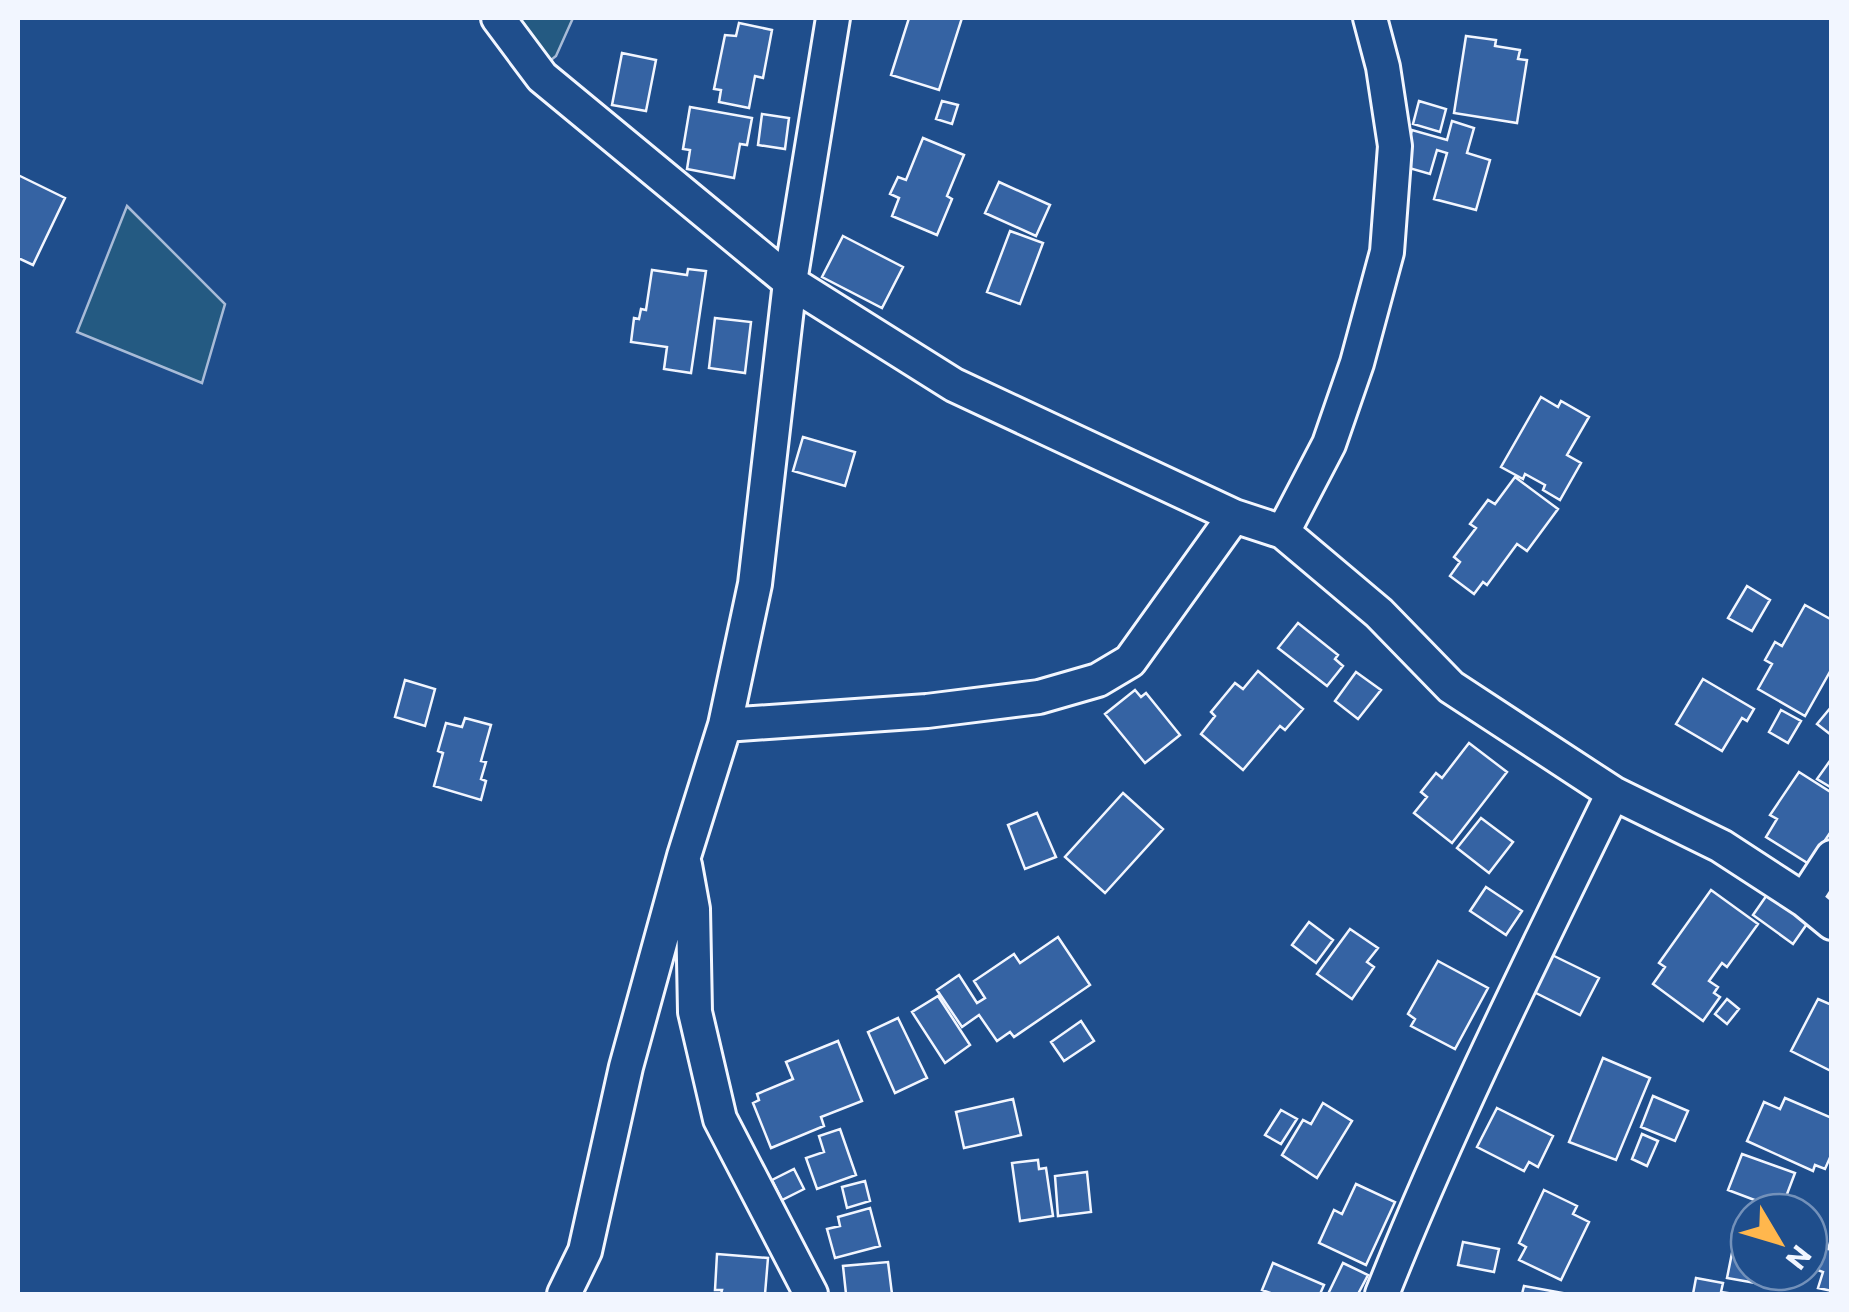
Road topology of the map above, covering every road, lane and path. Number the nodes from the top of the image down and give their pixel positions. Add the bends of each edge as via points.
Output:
1 (498, 18) edge
2 (832, 18) edge
3 (1370, 18) edge
4 (790, 282) junction
5 (1234, 516) junction
6 (1283, 532) junction
7 (725, 726) junction
8 (1612, 794) junction
9 (684, 856) junction
10 (1832, 858) edge
11 (1804, 900) junction
12 (1832, 923) edge
13 (564, 1294) edge
14 (811, 1294) edge
15 (1382, 1294) edge

1 - 4 street via 542,77
2 - 4 street
3 - 6 street via 1395,146 1387,252 1330,444
4 - 5 street via 954,385
4 - 7 street via 755,584
5 - 6 street
5 - 7 street via 1130,661 1098,680 1039,697 927,712
6 - 8 street via 1379,613 1451,687
7 - 9 street
8 - 11 street via 1722,846
8 - 15 street via 1495,1036
9 - 13 street via 626,1067 585,1252
9 - 14 street via 693,910 695,1012 720,1119
10 - 11 street
11 - 12 street

